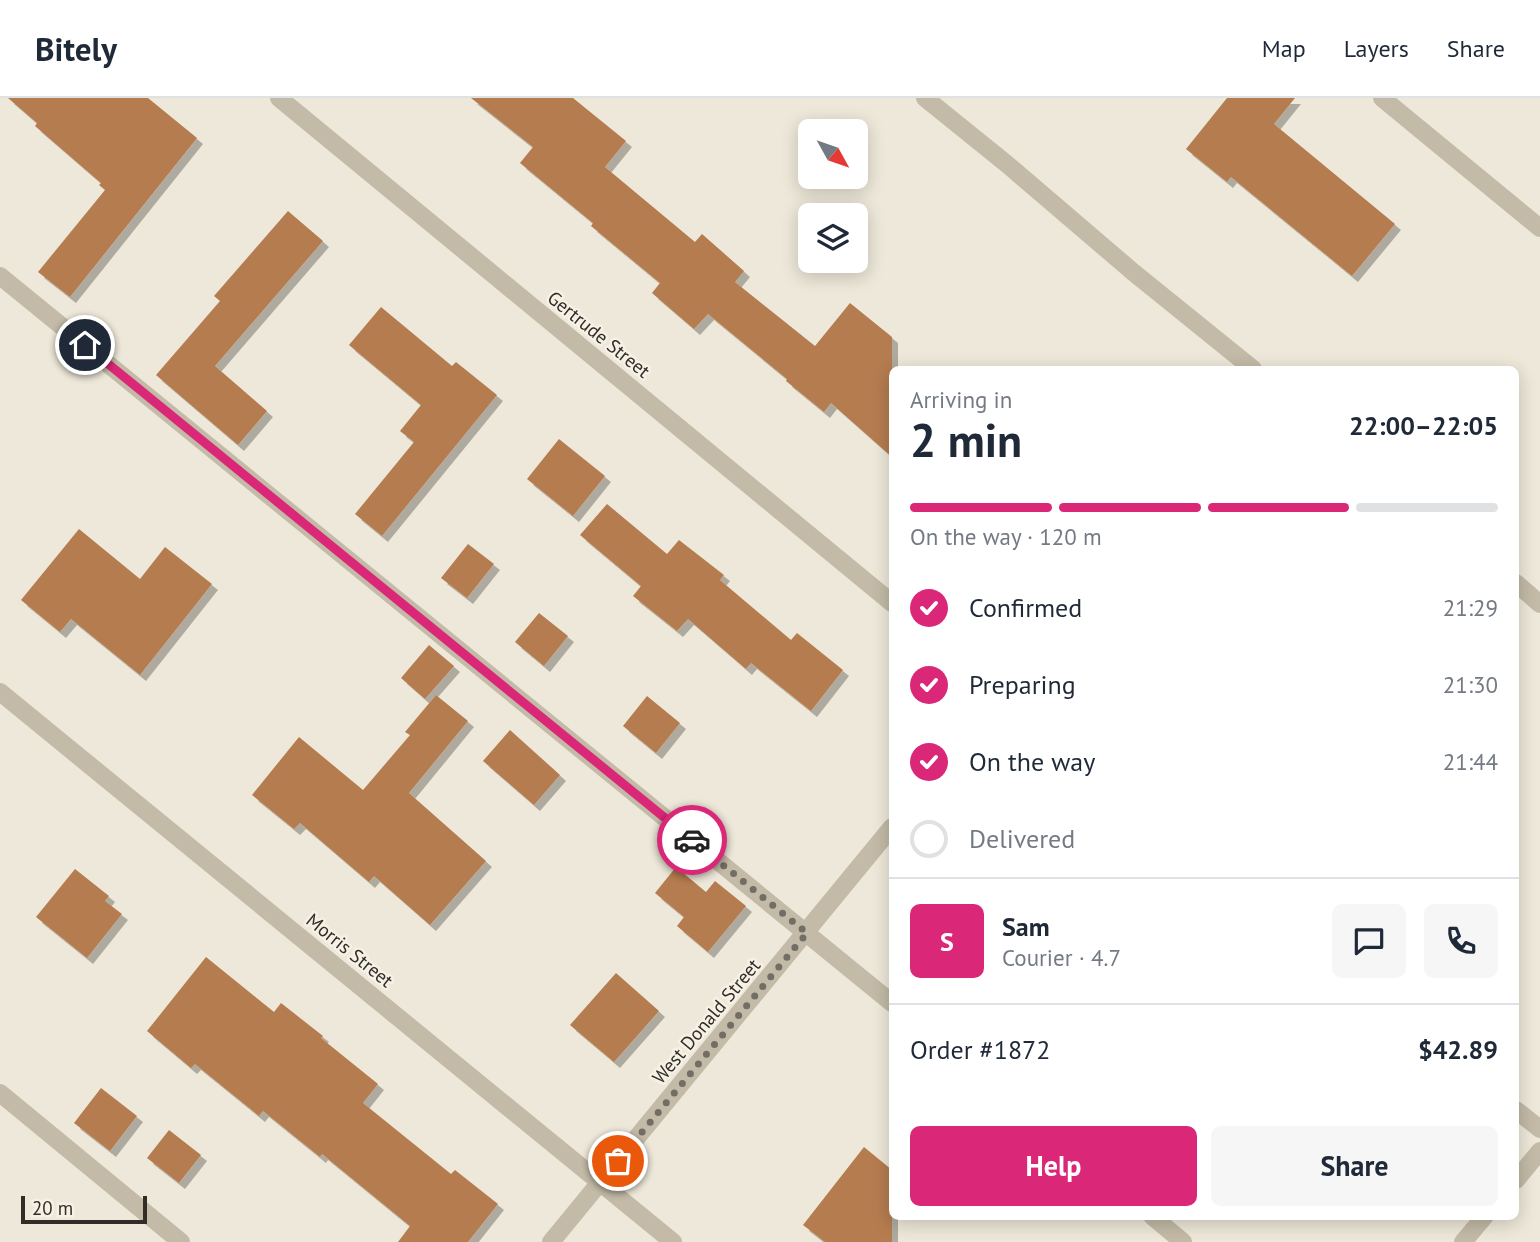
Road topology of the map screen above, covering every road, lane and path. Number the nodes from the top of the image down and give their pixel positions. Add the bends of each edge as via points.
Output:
1 (925, 98) edge
2 (1382, 98) edge
3 (291, 102) edge
4 (1540, 228) edge
5 (0, 276) edge
6 (1249, 366) edge
7 (1519, 586) edge
8 (889, 600) edge
9 (1540, 604) edge
10 (0, 692) edge
11 (889, 831) edge
12 (807, 933) junction
13 (889, 1001) edge
14 (0, 1093) edge
15 (1519, 1112) edge
16 (1540, 1129) edge
17 (1540, 1151) edge
18 (1519, 1176) edge
19 (600, 1182) junction
20 (1157, 1220) edge
21 (1482, 1220) edge
22 (181, 1242) edge
23 (551, 1242) edge
24 (673, 1242) edge
25 (1183, 1242) edge
26 (1463, 1242) edge

1 - 6 street
2 - 4 street
3 - 8 street, Gertrude Street
5 - 12 street
7 - 9 street
10 - 19 street, Morris Street
11 - 12 street, West Donald Street
12 - 13 street
12 - 19 street, West Donald Street
14 - 22 street
15 - 16 street
17 - 18 street
19 - 23 street, West Donald Street
19 - 24 street, Morris Street
20 - 25 street
21 - 26 street

